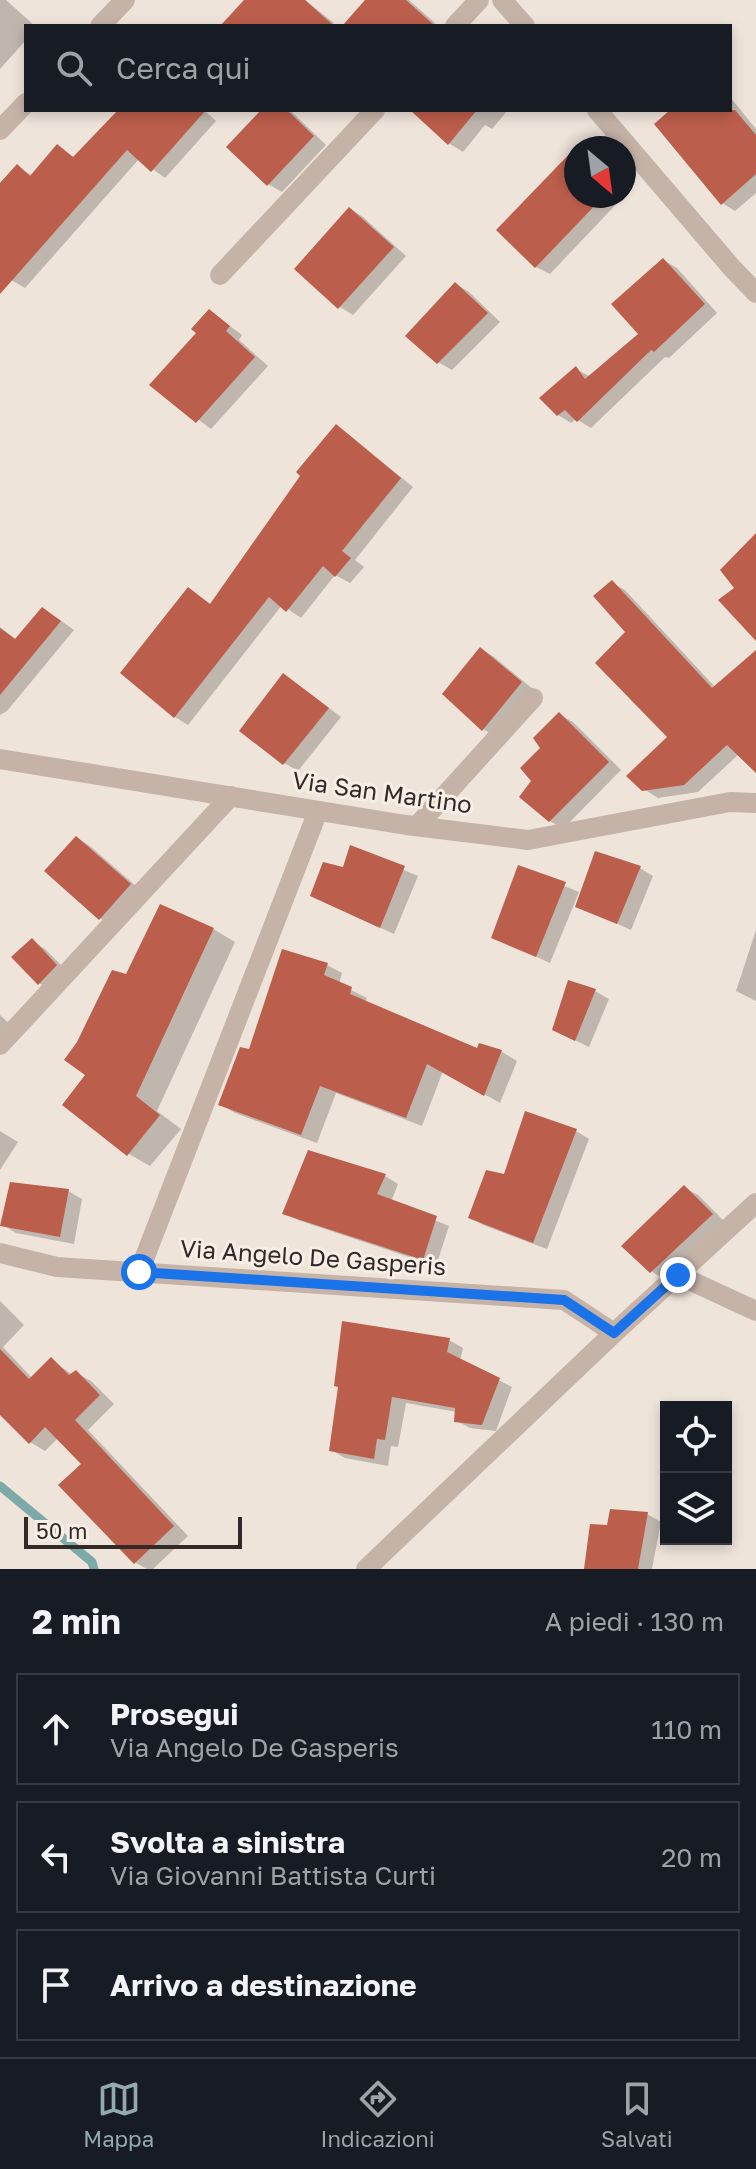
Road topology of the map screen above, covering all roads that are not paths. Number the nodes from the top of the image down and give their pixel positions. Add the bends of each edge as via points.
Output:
1 (123, 0) edge
2 (479, 0) edge
3 (502, 0) edge
4 (102, 24) edge
5 (457, 24) edge
6 (523, 24) edge
7 (24, 105) edge
8 (373, 112) edge
9 (599, 112) edge
10 (0, 130) edge
11 (220, 275) dead end
12 (756, 293) edge
13 (533, 698) dead end
14 (0, 759) edge
15 (231, 796) junction
16 (756, 803) edge
17 (318, 811) junction
18 (417, 826) junction
19 (0, 1045) edge
20 (756, 1203) edge
21 (0, 1253) edge
22 (139, 1272) junction
23 (678, 1275) junction
24 (756, 1311) edge
25 (614, 1333) junction
26 (366, 1569) edge

1 - 4 street
2 - 5 street
3 - 6 street
7 - 10 street
8 - 11 street
9 - 12 street
13 - 18 street
14 - 15 street, Via San Martino
15 - 17 street, Via San Martino
15 - 19 street
16 - 18 street, Via San Martino via 730,802 528,840
17 - 18 street, Via San Martino
17 - 22 street
20 - 23 street
21 - 22 street, Via Angelo De Gasperis via 57,1267
22 - 25 street, Via Angelo De Gasperis via 564,1300
23 - 24 street
23 - 25 street
25 - 26 street

